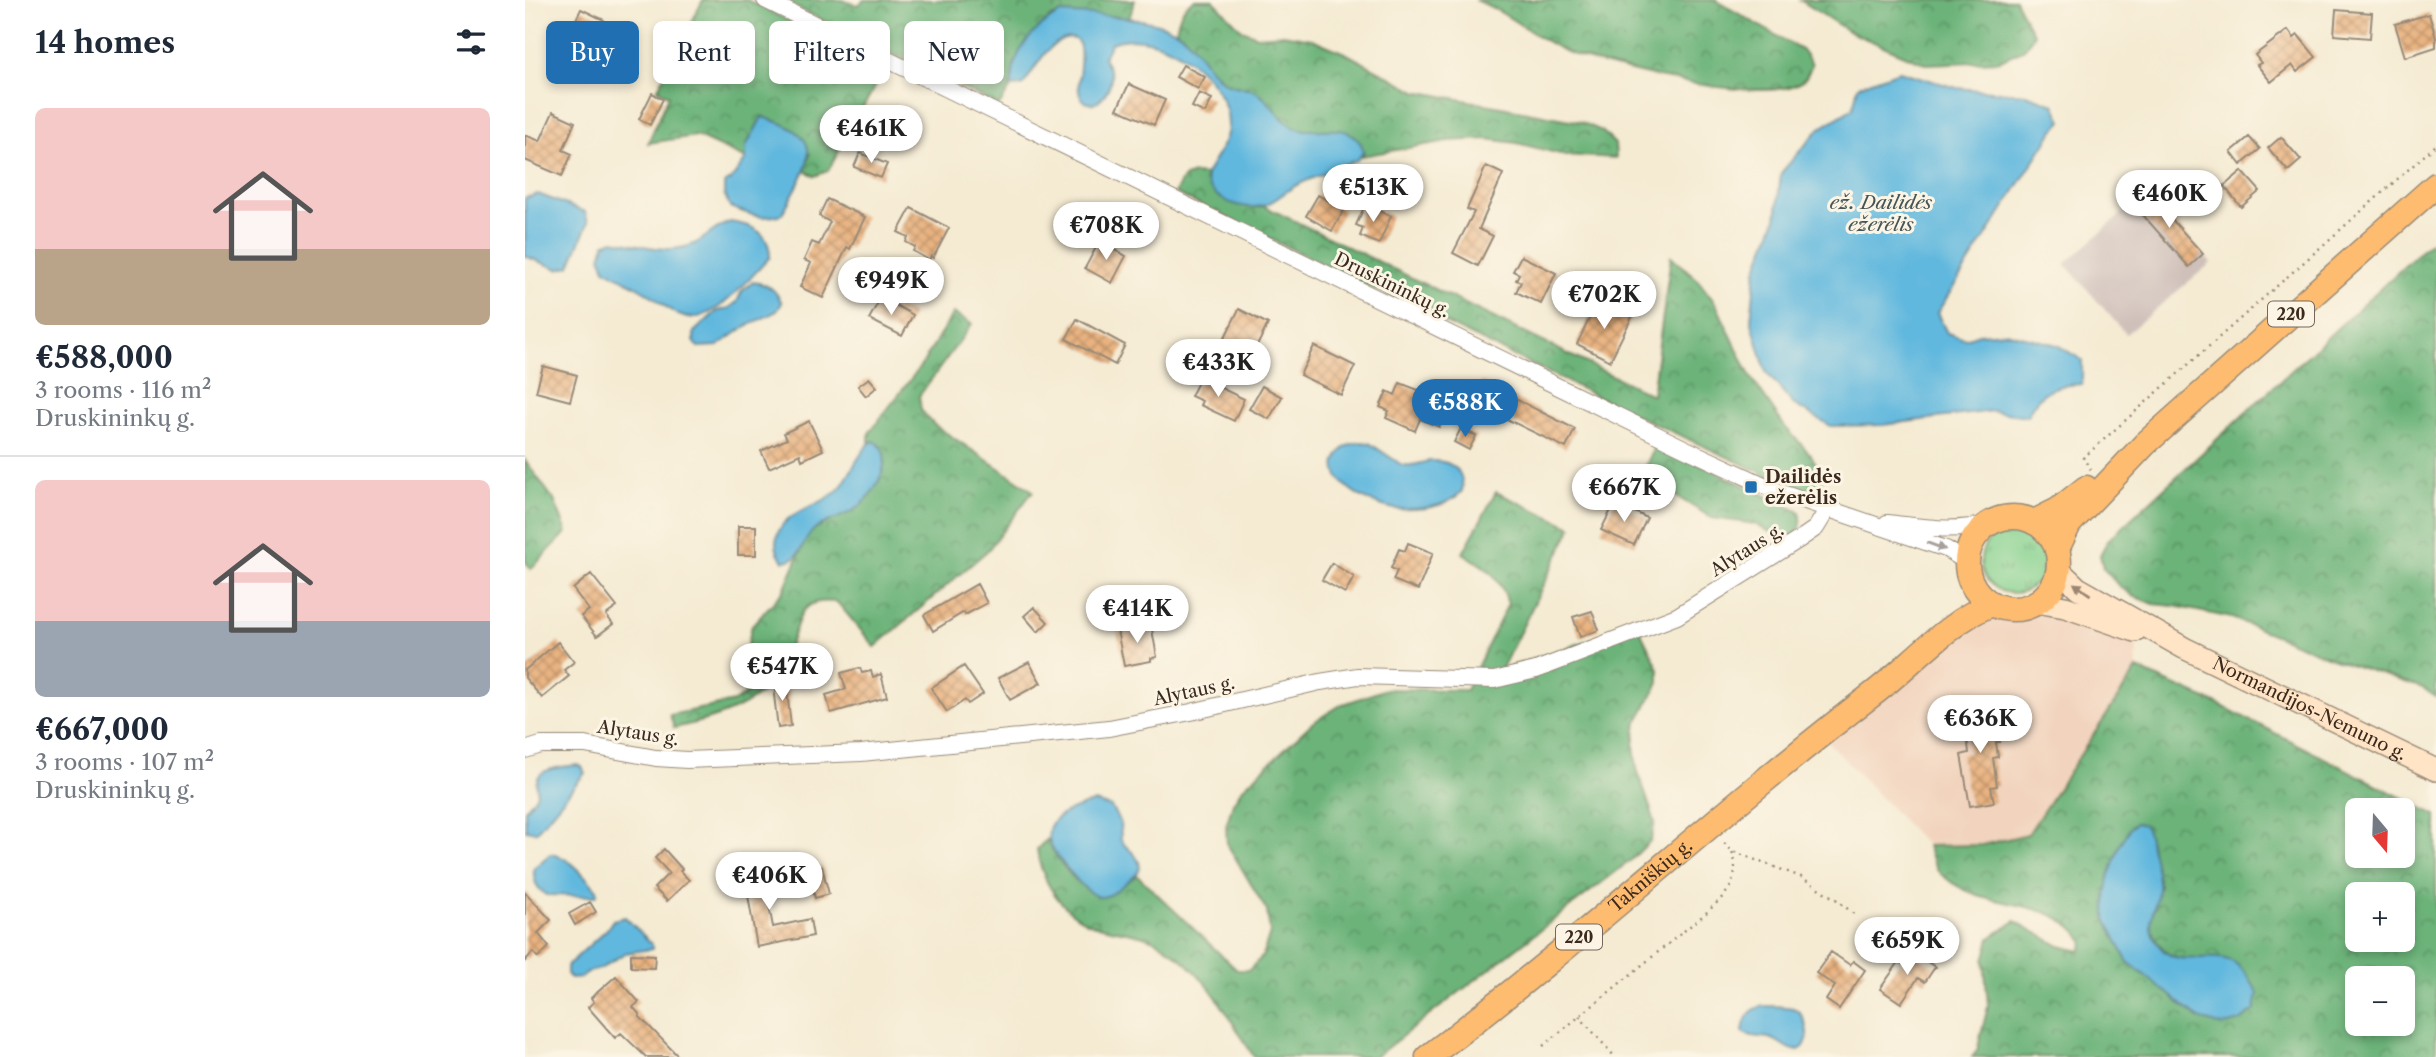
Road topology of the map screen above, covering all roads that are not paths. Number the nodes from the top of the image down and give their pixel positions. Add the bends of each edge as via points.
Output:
1 (765, 0) edge
2 (2436, 186) edge
3 (2145, 444) junction
4 (1827, 510) junction
5 (1857, 519) junction
6 (2034, 522) junction
7 (1990, 523) junction
8 (2058, 559) junction
9 (1968, 570) junction
10 (2036, 602) junction
11 (1992, 604) junction
12 (2183, 648) junction
13 (1805, 746) junction
14 (525, 750) edge
15 (2436, 770) edge
16 (1428, 1057) edge

1 - 4 street, Druskininkų g. via 1674,443
2 - 3 main road, 220
3 - 6 main road, 220 via 2058,510
3 - 8 main road, 220 via 2069,524
4 - 5 street, Druskininkų g.
4 - 14 street, Alytaus g. via 1800,540 1677,616 1580,654 1494,680 1358,676 1109,728 861,753 687,760 585,745 541,745
5 - 7 street via 1949,530
5 -> 9 street via 1946,550
6 - 7 main road via 2004,517
6 - 8 main road via 2048,533
7 - 9 main road, 220 via 1970,546
8 - 10 main road, 220 via 2051,589
12 -> 8 main road, Normandijos-Nemuno g. via 2078,589
9 - 11 main road via 1978,593
9 - 13 main road, 220 via 1965,594 1957,606 1875,675
10 - 11 main road via 2022,608
10 - 12 main road, Normandijos-Nemuno g. via 2065,607
11 - 13 main road, 220 via 1965,617
12 - 15 main road, Normandijos-Nemuno g.
13 - 16 main road, Takniškių g. / 220 via 1581,936

